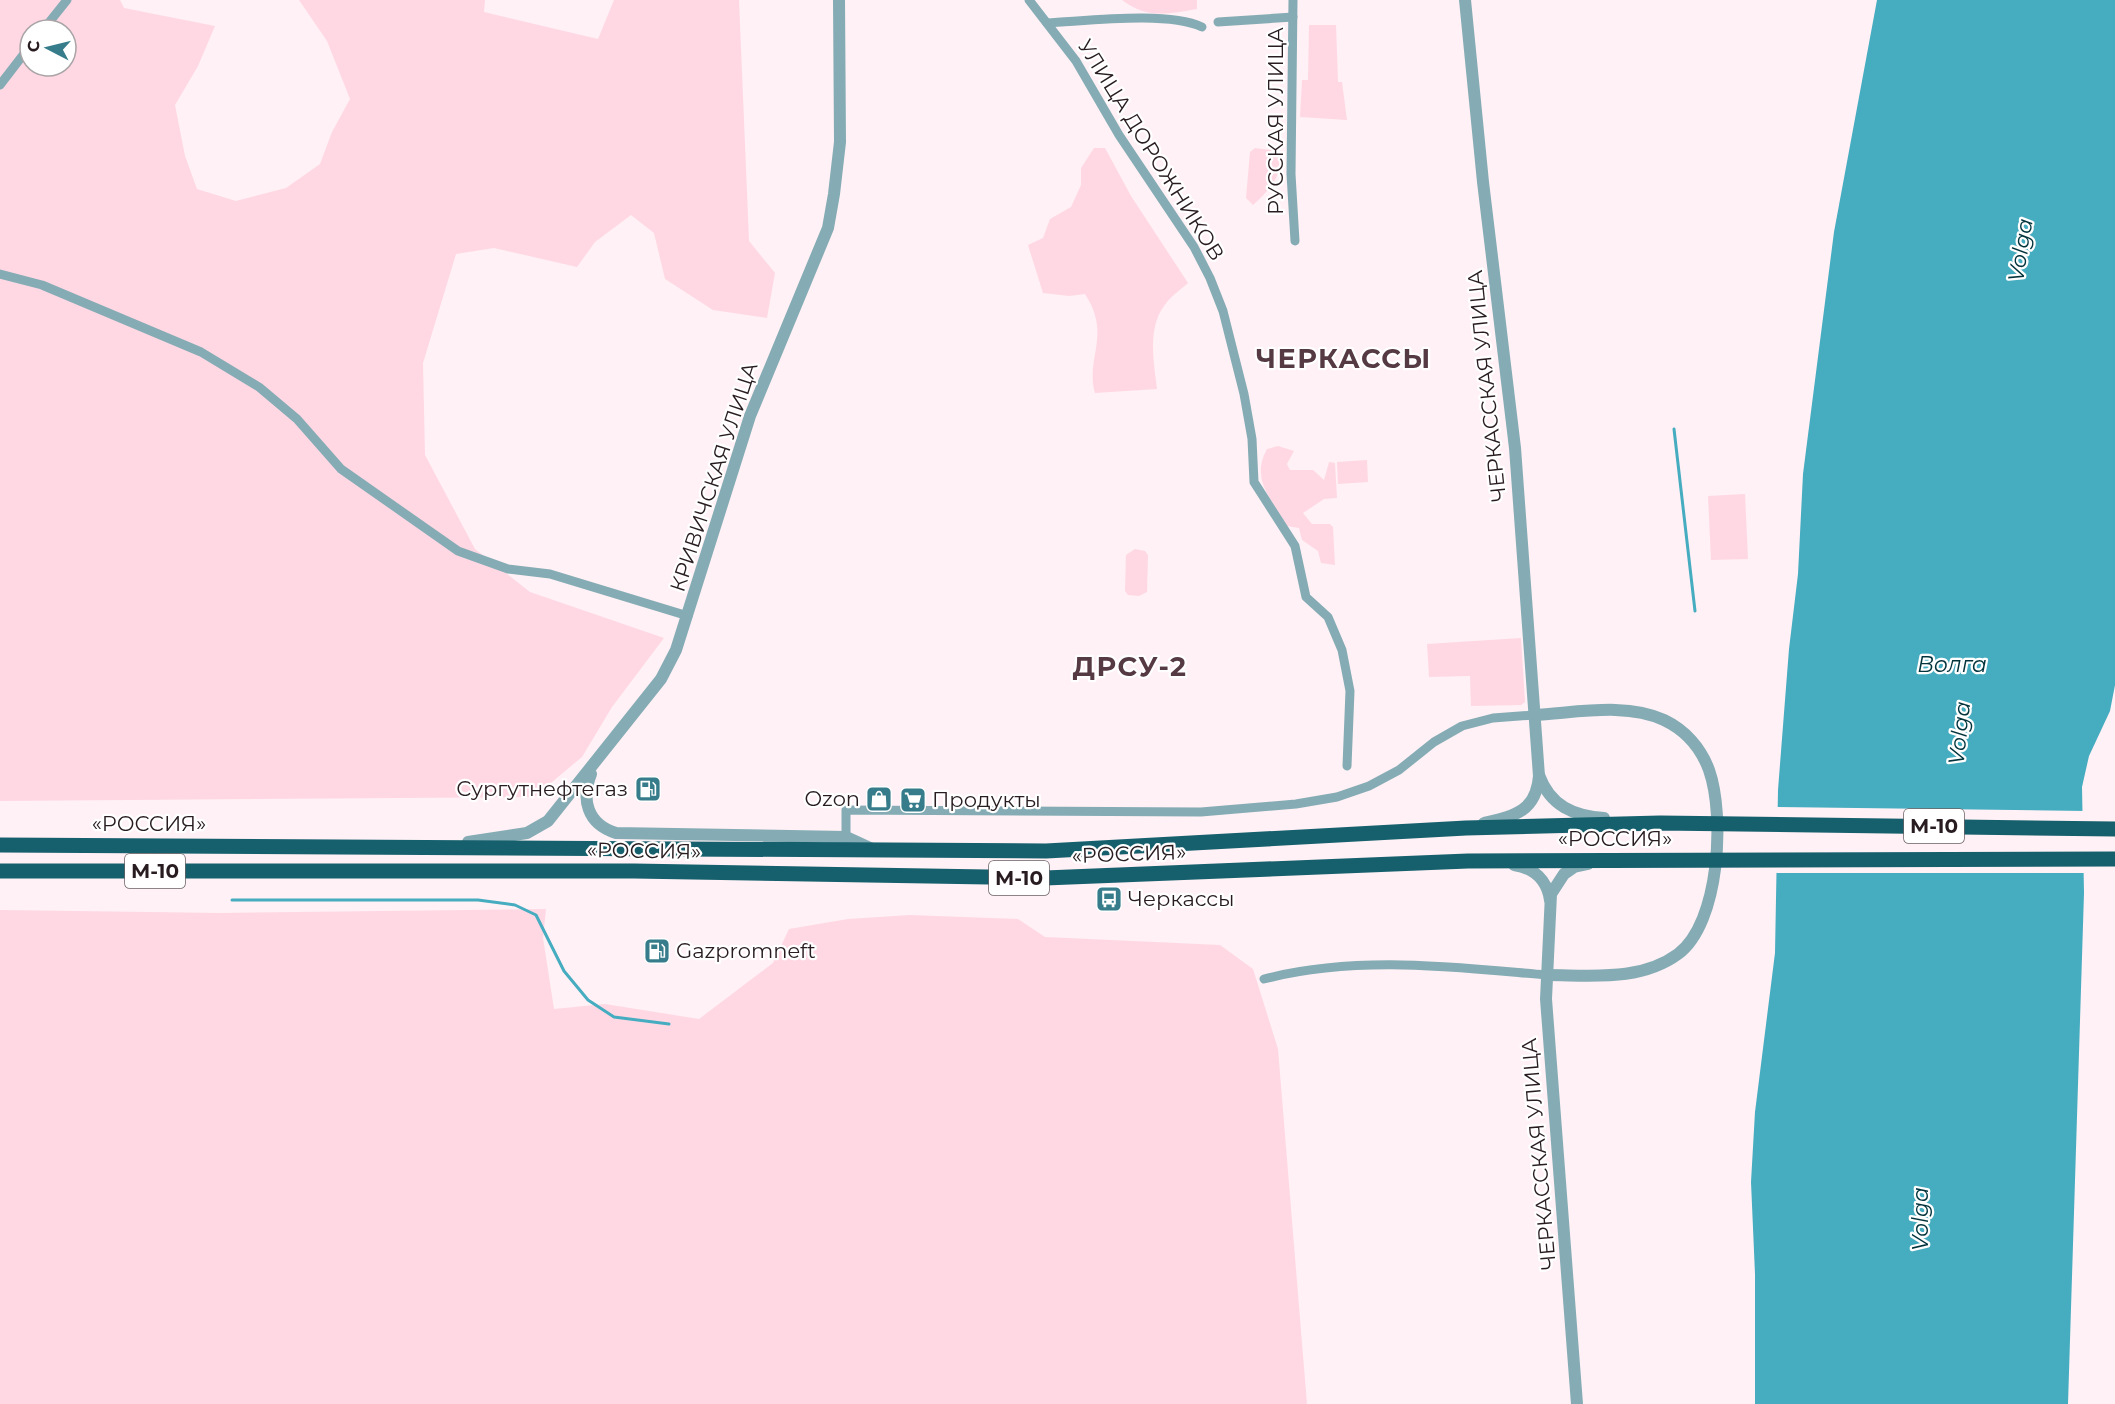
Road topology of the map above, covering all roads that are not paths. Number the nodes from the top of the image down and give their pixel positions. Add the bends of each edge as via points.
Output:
1 (67, 0) edge
2 (839, 0) edge
3 (1029, 0) edge
4 (1293, 0) edge
5 (1465, 0) edge
6 (1293, 17) junction
7 (53, 18) edge
8 (1047, 22) junction
9 (1218, 22) dead end
10 (1202, 27) dead end
11 (18, 62) edge
12 (0, 85) edge
13 (1295, 241) dead end
14 (0, 274) edge
15 (688, 616) junction
16 (1534, 715) junction
17 (596, 761) junction
18 (1347, 766) dead end
19 (1538, 768) junction
20 (1660, 823) junction
21 (1466, 828) junction
22 (2115, 829) edge
23 (846, 837) junction
24 (0, 845) edge
25 (442, 846) junction
26 (870, 848) junction
27 (1658, 859) junction
28 (2115, 859) edge
29 (1468, 861) junction
30 (0, 871) edge
31 (1550, 901) junction
32 (1546, 975) junction
33 (1264, 979) dead end
34 (1578, 1404) edge

1 - 7 street
2 - 15 street, КРИВИЧСКАЯ УЛИЦА via 840,142 828,228 750,416
3 - 8 street, УЛИЦА ДОРОЖНИКОВ
4 - 6 street, РУССКАЯ УЛИЦА
5 - 16 street, ЧЕРКАССКАЯ УЛИЦА via 1515,448
6 - 9 street
6 - 13 street, РУССКАЯ УЛИЦА via 1291,174
8 - 10 street via 1158,20 1189,21
8 - 18 street, УЛИЦА ДОРОЖНИКОВ via 1194,246 1210,278 1223,311 1244,394 1254,482 1295,546 1306,597 1328,617 1342,650 1350,691
11 - 12 street
14 - 15 street via 42,285 201,352 259,387 297,419 342,469 458,551 508,569 550,574
15 - 17 street, КРИВИЧСКАЯ УЛИЦА via 661,680
16 - 19 street, ЧЕРКАССКАЯ УЛИЦА
16 - 23 street via 1493,718 1462,726 1389,776 1337,797 1201,812 846,810
16 - 32 street via 1631,711 1669,722 1694,743 1707,765 1716,819 1709,907 1687,946 1659,965 1637,973
17 - 23 street via 586,786 587,805 596,822 616,833
17 - 25 street, КРИВИЧСКАЯ УЛИЦА via 553,817 538,828
19 - 20 street, ЧЕРКАССКАЯ УЛИЦА via 1552,798 1575,814
19 - 21 street, ЧЕРКАССКАЯ УЛИЦА via 1536,791 1522,811
20 - 21 highway, «РОССИЯ» / М-10
20 - 22 highway, «РОССИЯ» / М-10
21 - 26 highway, «РОССИЯ» / М-10 via 1046,851
23 - 26 street
24 - 25 highway, «РОССИЯ» / М-10
25 - 26 highway, «РОССИЯ» / М-10
27 - 28 highway, «РОССИЯ» / М-10
27 - 29 highway, «РОССИЯ» / М-10
27 - 31 street, ЧЕРКАССКАЯ УЛИЦА via 1574,867 1558,879
29 - 30 highway, «РОССИЯ» / М-10 via 1045,878 623,871
29 - 31 street via 1527,868 1542,880
31 - 32 street, ЧЕРКАССКАЯ УЛИЦА
32 - 33 street via 1375,964 1299,970
32 - 34 street, ЧЕРКАССКАЯ УЛИЦА

